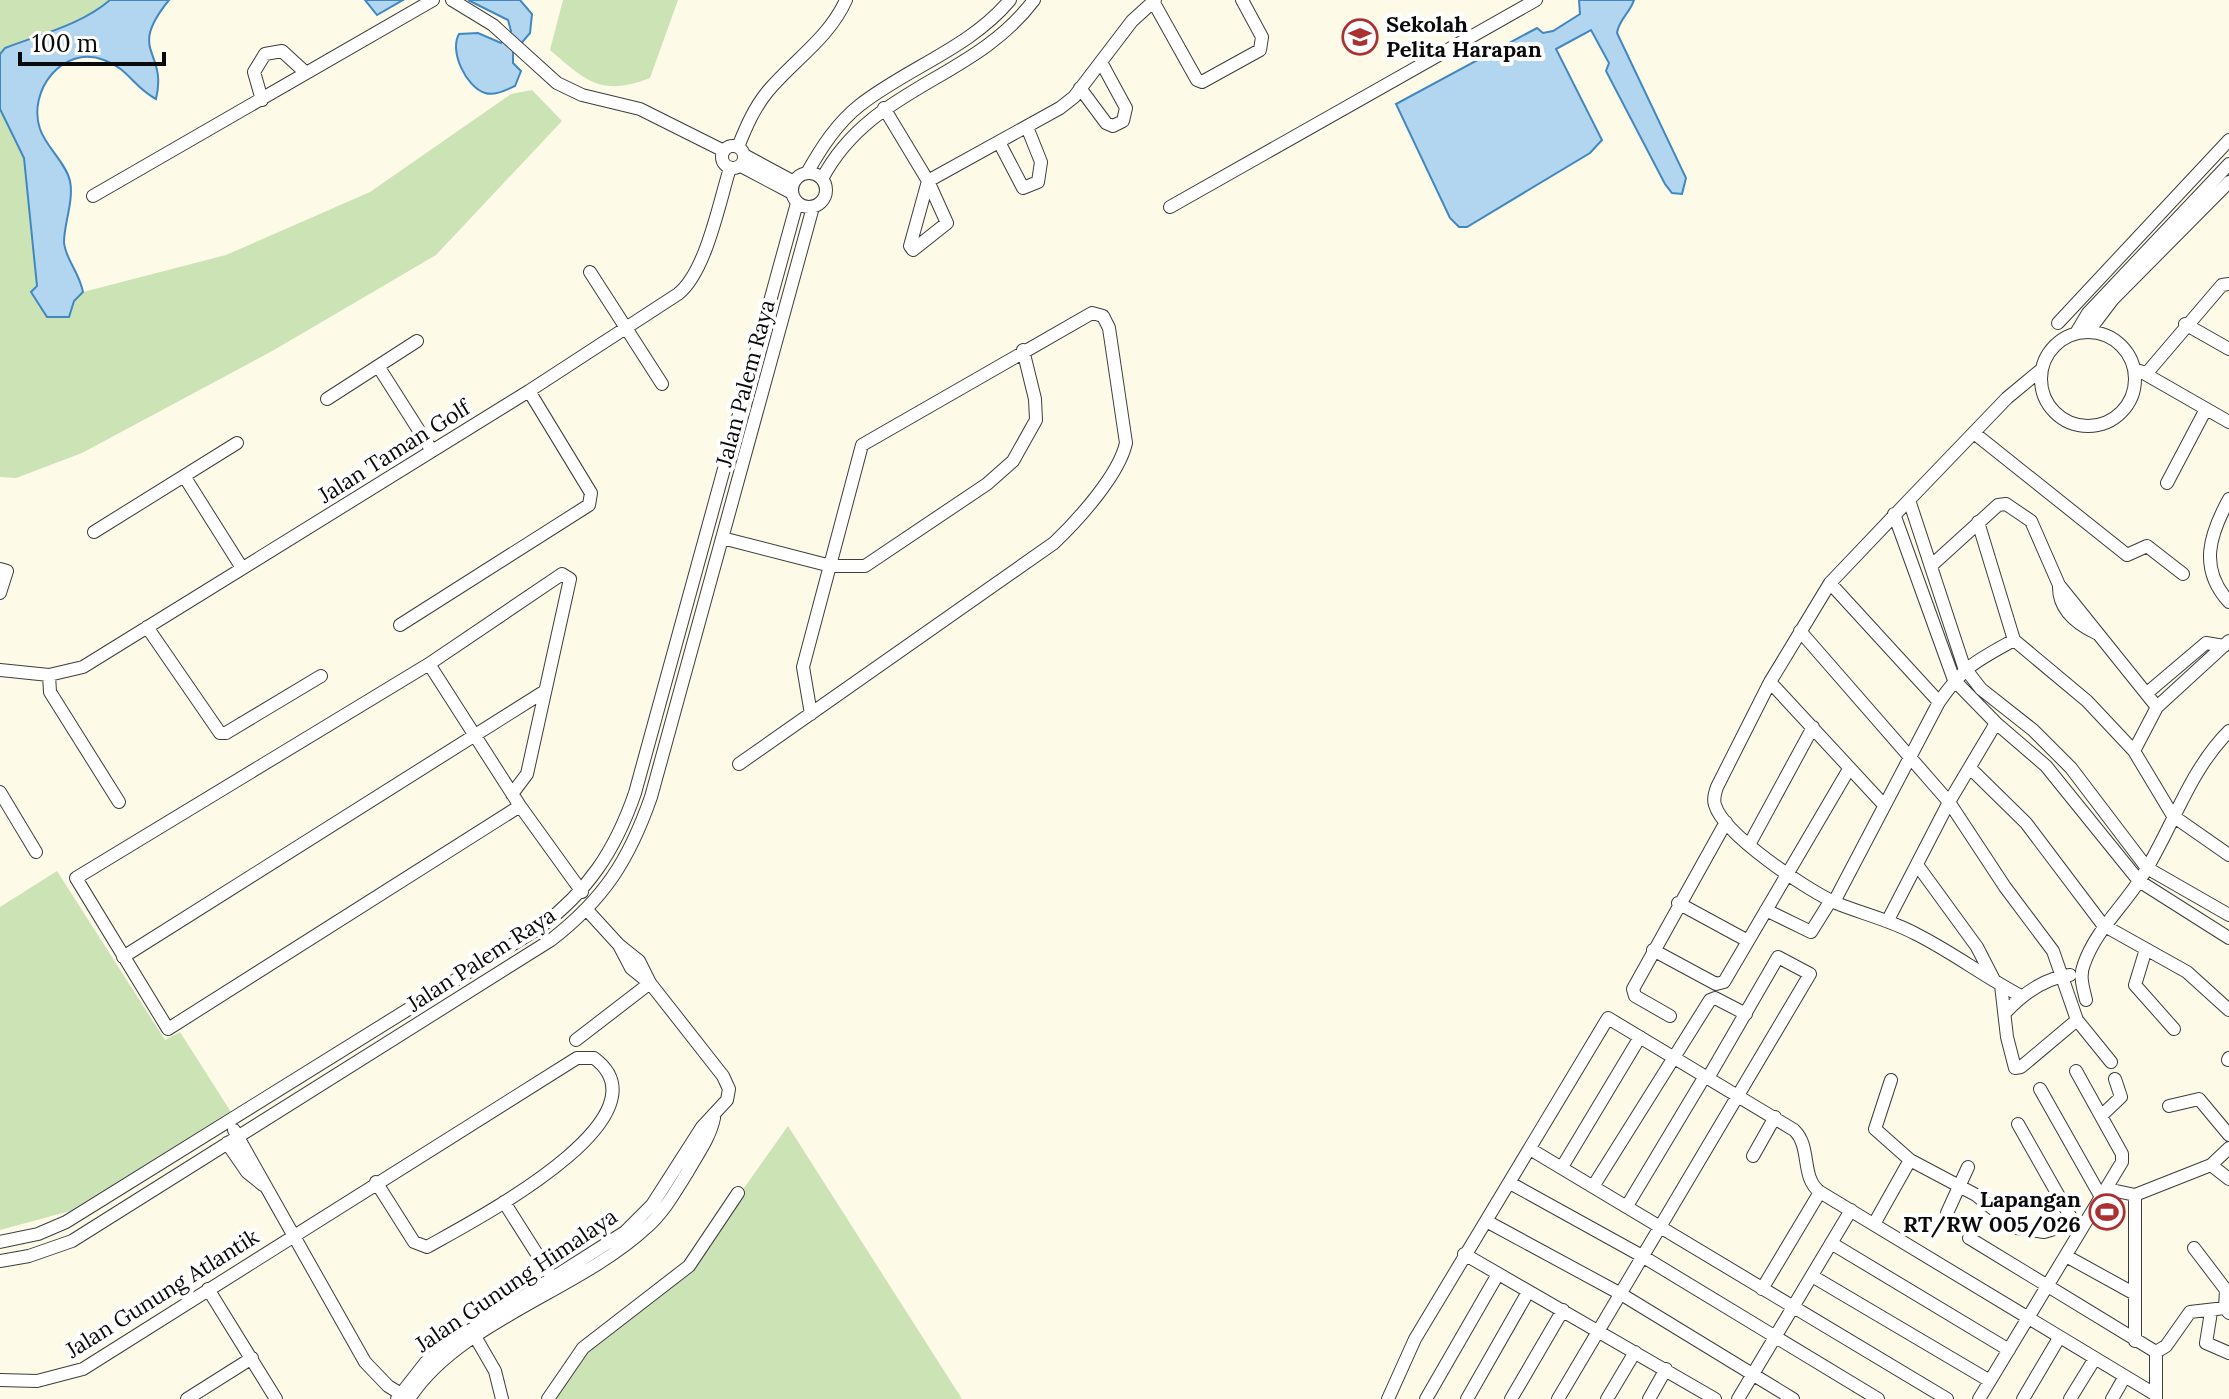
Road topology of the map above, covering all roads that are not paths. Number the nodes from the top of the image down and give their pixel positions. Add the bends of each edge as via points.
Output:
1 (433, 0) edge
2 (452, 0) edge
3 (846, 0) edge
4 (1010, 0) edge
5 (1034, 0) edge
6 (1242, 0) edge
7 (1536, 0) edge
8 (1154, 1) edge
9 (1101, 62) junction
10 (306, 73) junction
11 (1080, 88) junction
12 (262, 100) junction
13 (884, 108) junction
14 (1027, 127) junction
15 (2229, 140) edge
16 (999, 142) junction
17 (738, 159) junction
18 (2229, 164) edge
19 (807, 173) junction
20 (822, 179) junction
21 (928, 181) junction
22 (2225, 181) edge
23 (794, 192) junction
24 (93, 196) dead end
25 (813, 207) junction
26 (1170, 207) dead end
27 (590, 272) dead end
28 (2229, 284) edge
29 (2058, 323) dead end
30 (2185, 324) junction
31 (625, 328) junction
32 (2082, 332) junction
33 (417, 341) dead end
34 (2229, 349) edge
35 (1023, 350) junction
36 (378, 366) junction
37 (2042, 369) junction
38 (2140, 371) junction
39 (662, 384) dead end
40 (2023, 387) junction
41 (529, 391) junction
42 (327, 399) dead end
43 (2046, 399) junction
44 (2206, 409) junction
45 (2229, 422) edge
46 (1974, 433) junction
47 (237, 443) dead end
48 (432, 451) junction
49 (184, 476) junction
50 (2167, 483) dead end
51 (2229, 499) edge
52 (1909, 500) junction
53 (1894, 514) junction
54 (1978, 522) junction
55 (94, 532) dead end
56 (722, 538) junction
57 (1932, 565) junction
58 (831, 566) junction
59 (242, 568) junction
60 (0, 569) edge
61 (2183, 574) dead end
62 (1830, 583) junction
63 (0, 593) edge
64 (2229, 602) edge
65 (400, 625) dead end
66 (147, 627) junction
67 (1800, 631) junction
68 (2014, 640) junction
69 (2226, 643) edge
70 (429, 664) junction
71 (1964, 667) junction
72 (0, 670) edge
73 (49, 675) junction
74 (321, 676) dead end
75 (1954, 680) junction
76 (1770, 682) junction
77 (545, 691) junction
78 (2147, 693) junction
79 (1939, 702) junction
80 (2157, 707) junction
81 (811, 714) junction
82 (1996, 723) junction
83 (1813, 727) junction
84 (2229, 731) edge
85 (475, 736) junction
86 (2134, 751) junction
87 (1912, 758) junction
88 (739, 764) dead end
89 (1970, 768) junction
90 (1849, 769) junction
91 (0, 792) edge
92 (512, 794) junction
93 (119, 802) dead end
94 (1949, 802) junction
95 (1884, 805) junction
96 (520, 806) junction
97 (2173, 816) junction
98 (1726, 822) junction
99 (1749, 845) junction
100 (36, 852) dead end
101 (2229, 855) edge
102 (1918, 866) junction
103 (2147, 868) junction
104 (1788, 874) junction
105 (2139, 881) junction
106 (582, 892) junction
107 (1832, 901) junction
108 (1678, 903) junction
109 (587, 910) junction
110 (1766, 910) junction
111 (2229, 915) edge
112 (1888, 920) junction
113 (2103, 925) junction
114 (2229, 938) edge
115 (1748, 941) junction
116 (2146, 949) junction
117 (1653, 950) junction
118 (123, 957) junction
119 (2081, 974) junction
120 (2062, 976) junction
121 (650, 983) junction
122 (1998, 983) junction
123 (2021, 996) junction
124 (2086, 1000) dead end
125 (2229, 1010) edge
126 (2006, 1012) junction
127 (1746, 1014) junction
128 (1670, 1016) dead end
129 (2077, 1020) junction
130 (2174, 1029) dead end
131 (1640, 1037) junction
132 (576, 1040) dead end
133 (1673, 1057) junction
134 (2111, 1062) dead end
135 (2076, 1071) dead end
136 (1706, 1077) junction
137 (2115, 1079) dead end
138 (1891, 1080) dead end
139 (2040, 1089) dead end
140 (1740, 1096) junction
141 (2169, 1106) dead end
142 (248, 1110) junction
143 (2101, 1116) junction
144 (1775, 1117) junction
145 (225, 1124) junction
146 (2018, 1124) dead end
147 (258, 1125) junction
148 (2229, 1135) edge
149 (233, 1140) junction
150 (2229, 1148) edge
151 (1530, 1149) junction
152 (1753, 1156) dead end
153 (1910, 1160) junction
154 (2211, 1165) junction
155 (1562, 1167) junction
156 (1968, 1167) dead end
157 (2229, 1179) edge
158 (376, 1182) junction
159 (1510, 1183) junction
160 (1594, 1185) junction
161 (1960, 1187) junction
162 (1820, 1192) junction
163 (738, 1193) dead end
164 (2104, 1193) junction
165 (2135, 1195) junction
166 (504, 1202) junction
167 (1627, 1206) junction
168 (1851, 1210) junction
169 (1947, 1213) dead end
170 (1488, 1222) junction
171 (1874, 1224) junction
172 (1661, 1226) junction
173 (2077, 1228) junction
174 (294, 1235) junction
175 (1969, 1238) dead end
176 (0, 1242) edge
177 (1831, 1243) junction
178 (2194, 1248) dead end
179 (1464, 1254) junction
180 (1642, 1256) junction
181 (2066, 1256) junction
182 (0, 1261) edge
183 (1498, 1274) junction
184 (1812, 1276) junction
185 (555, 1283) junction
186 (2049, 1287) junction
187 (208, 1289) junction
188 (1762, 1289) junction
189 (1528, 1292) junction
190 (1621, 1294) junction
191 (2135, 1294) junction
192 (1793, 1307) junction
193 (1563, 1310) junction
194 (2227, 1311) edge
195 (2211, 1312) junction
196 (2029, 1317) junction
197 (1597, 1330) junction
198 (474, 1334) junction
199 (1775, 1337) junction
200 (2059, 1338) junction
201 (2135, 1341) junction
202 (2009, 1350) junction
203 (1635, 1352) junction
204 (2156, 1352) junction
205 (2229, 1353) edge
206 (252, 1358) junction
207 (2094, 1360) junction
208 (1666, 1369) junction
209 (1753, 1373) junction
210 (2124, 1378) junction
211 (0, 1380) edge
212 (1990, 1381) junction
213 (1695, 1394) edge
214 (404, 1397) edge
215 (2156, 1397) edge
216 (187, 1399) edge
217 (276, 1399) edge
218 (502, 1399) edge
219 (548, 1399) edge
220 (1388, 1399) edge
221 (1426, 1399) edge
222 (1467, 1399) edge
223 (1511, 1399) edge
224 (1558, 1399) edge
225 (1607, 1399) edge
226 (1649, 1399) edge
227 (1715, 1399) edge
228 (1738, 1399) edge
229 (1793, 1399) edge
230 (1878, 1399) edge
231 (1947, 1399) edge
232 (1979, 1399) edge
233 (2023, 1399) edge
234 (2070, 1399) edge
235 (2112, 1399) edge

1 - 10 street
2 - 17 street via 493,25 557,83 640,109 724,151 723,161
3 - 17 street, Jalan Taman Golf via 836,23 752,112
4 - 19 street via 957,45 857,107
5 - 13 street via 976,55
6 - 8 street via 1262,37 1260,50 1202,82
7 - 26 street
8 - 9 street
9 - 11 street
9 - 11 street via 1126,108 1123,121 1106,123
10 - 12 street
10 - 12 street via 282,51 265,54 254,72
11 - 14 street via 1060,108
12 - 24 street
13 - 20 street via 843,145
13 - 21 street
14 - 16 street
14 - 16 street via 1041,162 1038,182 1023,188
15 - 29 street
16 - 21 street
17 - 23 street
17 - 31 street, Jalan Taman Golf via 689,284
18 - 22 street
19 - 20 street
19 - 23 street
20 - 25 street, Jalan Palem Raya via 826,195
21 - 21 street via 947,223 913,250 910,246
22 - 32 street via 2088,313
23 - 25 street
23 - 106 street, Jalan Palem Raya via 635,793 611,853
25 - 56 street, Jalan Palem Raya
27 - 31 street
28 - 30 street
30 - 34 street
30 - 38 street
31 - 39 street
31 - 41 street, Jalan Taman Golf
32 - 37 street via 2057,344
32 - 38 street via 2107,335 2119,343
33 - 36 street
35 - 58 street via 862,445
35 - 58 street via 1036,420 1013,461 865,566
35 - 81 street via 1092,313 1103,316 1126,428 1122,460 1054,543
36 - 42 street
36 - 48 street
37 - 40 street
37 - 43 street
38 - 43 street via 2131,398 2110,420 2096,425 2066,421
38 - 44 street
40 - 43 street
40 - 46 street
41 - 48 street, Jalan Taman Golf
41 - 65 street via 591,493 589,505
44 - 45 street
44 - 50 street
46 - 52 street
46 - 61 street via 2127,555 2147,546
47 - 49 street
48 - 59 street, Jalan Taman Golf
49 - 55 street
49 - 59 street
51 - 64 street via 2208,553
52 - 53 street
52 - 57 street
53 - 62 street
53 - 75 street
54 - 57 street
54 - 68 street
54 - 78 street via 2002,503 2031,521 2059,585 2059,599 2074,620 2100,635
56 - 58 street
56 - 109 street, Jalan Palem Raya via 636,839 626,861
57 - 71 street
58 - 81 street via 803,667
59 - 66 street, Jalan Taman Golf
60 - 63 street via 7,571
62 - 67 street
62 - 79 street
66 - 73 street, Jalan Taman Golf via 83,667
66 - 74 street via 220,733
67 - 76 street
67 - 87 street
68 - 71 street
68 - 86 street via 2087,701
69 - 78 street via 2206,643
69 - 80 street
70 - 77 street via 562,574 570,579
70 - 85 street
70 - 118 street via 79,875 77,882
71 - 75 street
71 - 103 street via 1981,689 2071,768
72 - 73 street, Jalan Taman Golf
73 - 93 street via 50,692
75 - 79 street
75 - 82 street
76 - 83 street
76 - 98 street via 1715,795
77 - 85 street
77 - 92 street via 527,774
78 - 80 street
79 - 87 street
80 - 86 street
81 - 88 street
82 - 89 street
82 - 105 street via 2046,766
83 - 90 street
83 - 99 street
84 - 97 street
85 - 92 street
85 - 118 street
86 - 97 street
87 - 94 street
87 - 95 street
89 - 94 street
89 - 113 street via 2026,823
90 - 95 street
90 - 104 street
91 - 100 street
92 - 96 street
94 - 102 street
94 - 120 street via 2053,951
95 - 107 street
96 - 106 street
96 - 118 street via 168,1029
97 - 101 street
97 - 103 street
98 - 99 street
98 - 108 street
99 - 104 street
102 - 112 street
102 - 122 street
103 - 105 street
103 - 111 street
104 - 107 street
104 - 110 street
105 - 113 street
105 - 114 street
106 - 142 street, Jalan Palem Raya via 539,928
107 - 110 street via 1811,932
107 - 112 street
108 - 115 street
108 - 117 street
109 - 121 street, Jalan Gunung Himalaya via 619,945 631,968
109 - 147 street, Jalan Palem Raya via 551,940
110 - 115 street
112 - 122 street
113 - 116 street
113 - 119 street
115 - 117 street via 1719,984
116 - 125 street via 2187,972
116 - 130 street via 2135,985
117 - 128 street via 1633,993
119 - 120 street
119 - 124 street
120 - 123 street
120 - 129 street
121 - 132 street
121 - 185 street, Jalan Gunung Himalaya via 728,1086 727,1100 702,1127 644,1215
122 - 123 street
122 - 126 street
123 - 126 street
126 - 129 street via 2012,1064 2018,1069
127 - 133 street via 1712,998
127 - 136 street
127 - 140 street via 1778,957 1810,974
129 - 134 street
131 - 133 street
131 - 151 street via 1606,1019
131 - 155 street
133 - 136 street
133 - 160 street
135 - 143 street
136 - 140 street
136 - 167 street
137 - 143 street via 2121,1097
138 - 153 street via 1875,1129
139 - 164 street
140 - 144 street
140 - 172 street
141 - 148 street via 2201,1100
142 - 145 street, Jalan Palem Raya
142 - 147 street via 247,1120
143 - 164 street via 2123,1156
144 - 152 street
144 - 162 street via 1801,1138 1810,1183
145 - 149 street
145 - 176 street, Jalan Palem Raya via 66,1222
146 - 173 street
147 - 149 street, Jalan Palem Raya
149 - 174 street via 257,1165 263,1185
149 - 182 street, Jalan Palem Raya via 72,1241
150 - 154 street
151 - 155 street
151 - 159 street
153 - 161 street
153 - 171 street
154 - 157 street
154 - 165 street
155 - 160 street
156 - 161 street
158 - 166 street via 422,1248
158 - 166 street, Jalan Gunung Atlantik via 577,1058 594,1058 611,1079 613,1093 595,1129 576,1153
158 - 174 street, Jalan Gunung Atlantik
159 - 170 street
159 - 180 street
160 - 167 street
161 - 169 street
161 - 173 street via 2017,1228
162 - 168 street
162 - 188 street
163 - 219 street via 689,1266 583,1348
164 - 165 street
164 - 173 street
165 - 191 street
166 - 185 street
167 - 172 street
168 - 171 street
168 - 177 street
170 - 179 street
170 - 190 street
171 - 196 street
172 - 180 street
172 - 188 street
173 - 181 street
174 - 187 street, Jalan Gunung Atlantik
174 - 214 street via 365,1362
175 - 186 street
177 - 184 street
177 - 202 street
178 - 194 street via 2226,1290
179 - 183 street
179 - 220 street
180 - 190 street
180 - 199 street
181 - 186 street
181 - 191 street
183 - 189 street
183 - 221 street
184 - 192 street
184 - 212 street
185 - 198 street, Jalan Gunung Himalaya
186 - 196 street
186 - 201 street
187 - 206 street
187 - 211 street, Jalan Gunung Atlantik via 83,1369 37,1381
188 - 192 street
189 - 193 street
189 - 222 street
190 - 197 street
190 - 209 street
191 - 201 street
192 - 199 street
192 - 231 street
193 - 197 street
193 - 223 street
194 - 195 street
195 - 204 street via 2190,1312
195 - 205 street via 2206,1343
196 - 200 street
196 - 202 street
197 - 203 street
197 - 224 street
198 - 214 street, Jalan Gunung Himalaya via 426,1362
198 - 218 street via 495,1371
199 - 209 street
199 - 230 street
200 - 207 street
200 - 233 street
201 - 204 street
202 - 212 street
203 - 208 street
203 - 225 street
204 - 215 street
206 - 216 street
206 - 217 street
207 - 210 street
207 - 234 street
208 - 213 street
208 - 226 street
209 - 228 street
209 - 229 street
210 - 215 street
210 - 235 street
212 - 232 street
213 - 227 street

